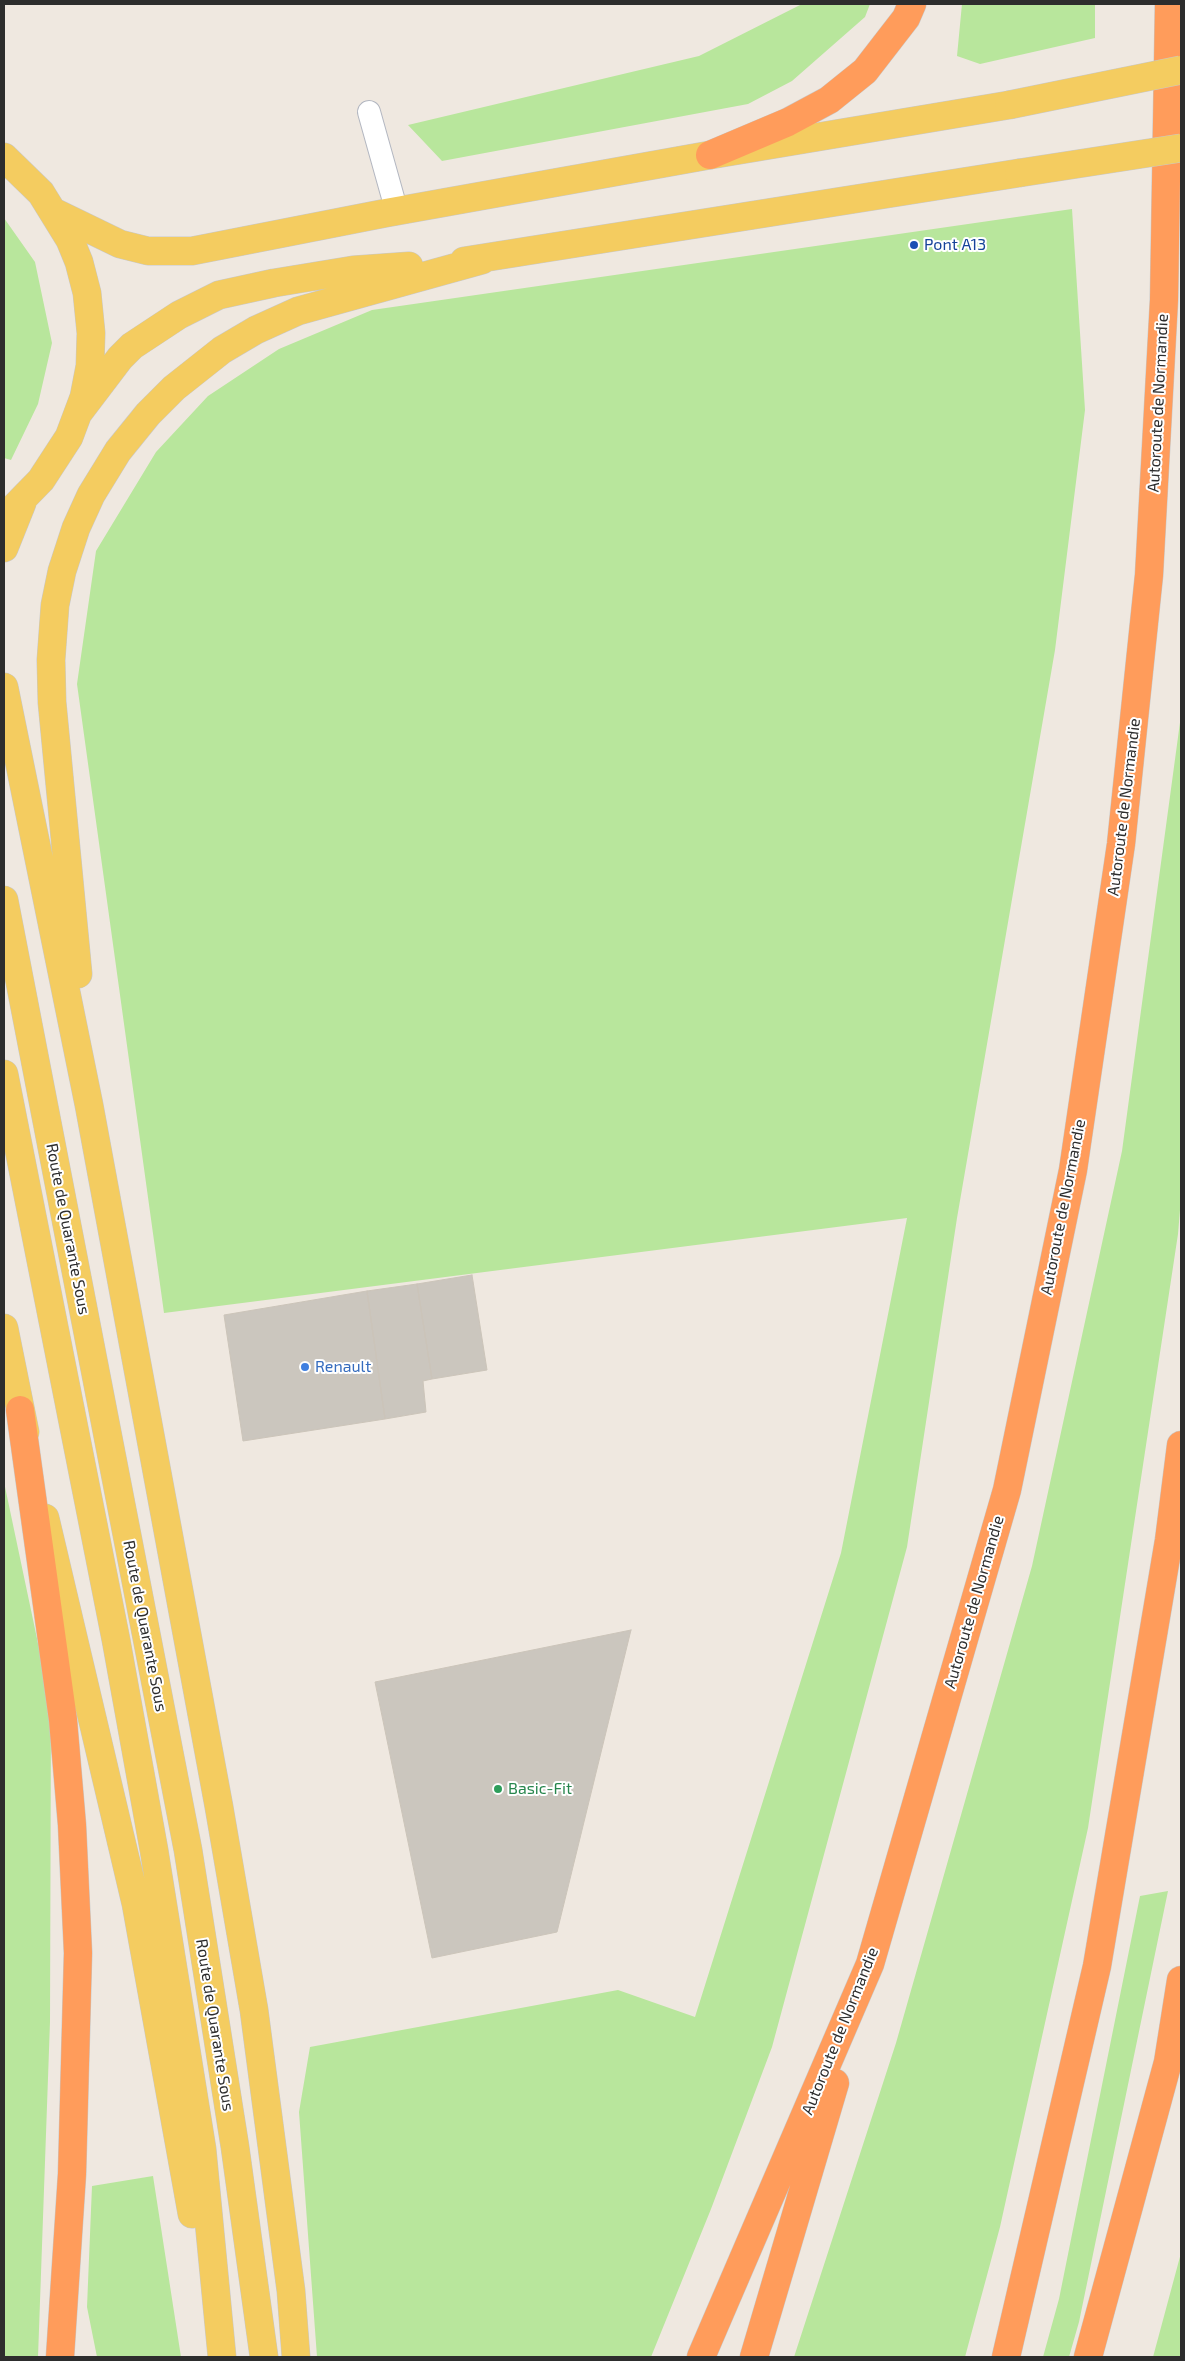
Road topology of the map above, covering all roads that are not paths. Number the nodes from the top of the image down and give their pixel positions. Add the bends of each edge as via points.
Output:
1 (912, 4) edge
2 (1169, 4) edge
3 (1181, 70) edge
4 (369, 112) dead end
5 (1181, 148) edge
6 (710, 155) junction
7 (4, 157) edge
8 (54, 212) junction
9 (397, 212) junction
10 (482, 260) junction
11 (79, 412) junction
12 (14, 509) edge
13 (4, 548) edge
14 (4, 687) edge
15 (4, 900) edge
16 (4, 1074) edge
17 (89, 1105) junction
18 (4, 1328) edge
19 (20, 1410) junction
20 (1181, 1445) edge
21 (870, 1964) junction
22 (1181, 1980) edge
23 (1181, 2038) edge
24 (1168, 2062) junction
25 (60, 2357) edge
26 (218, 2357) edge
27 (222, 2357) edge
28 (264, 2357) edge
29 (296, 2357) edge
30 (701, 2357) edge
31 (754, 2357) edge
32 (1006, 2357) edge
33 (1088, 2357) edge

1 - 6 highway via 906,18 865,72 829,100 788,122
2 - 21 highway, Autoroute de Normandie via 1164,300 1148,575 1121,844 1072,1170 1006,1490
3 - 6 main road, bridge via 1009,105
4 - 9 lane
5 - 10 main road, bridge
6 - 9 main road
7 - 8 main road via 31,182
8 - 9 main road via 120,244 148,251 173,252
8 - 11 main road via 79,262 90,309 90,366
10 - 11 main road via 353,270 274,282 219,296 179,315 132,346
10 - 17 main road via 298,311 222,350 174,388 148,414 118,451 91,495 62,571 55,606 51,660 52,702
11 - 12 main road via 51,467
12 - 13 main road
14 - 17 main road
15 - 28 main road, Route de Quarante Sous via 188,1850
16 - 27 main road, Route de Quarante Sous via 116,1640 154,1850 202,2149
17 - 29 main road via 254,2010 291,2291
18 - 19 main road
19 - 25 highway via 63,1720 78,1943 72,2164
19 - 26 main road via 136,1904
20 - 32 highway via 1169,1540 1097,1966
21 - 30 highway, Autoroute de Normandie
21 - 31 highway
22 - 24 highway
23 - 24 highway
24 - 33 highway

